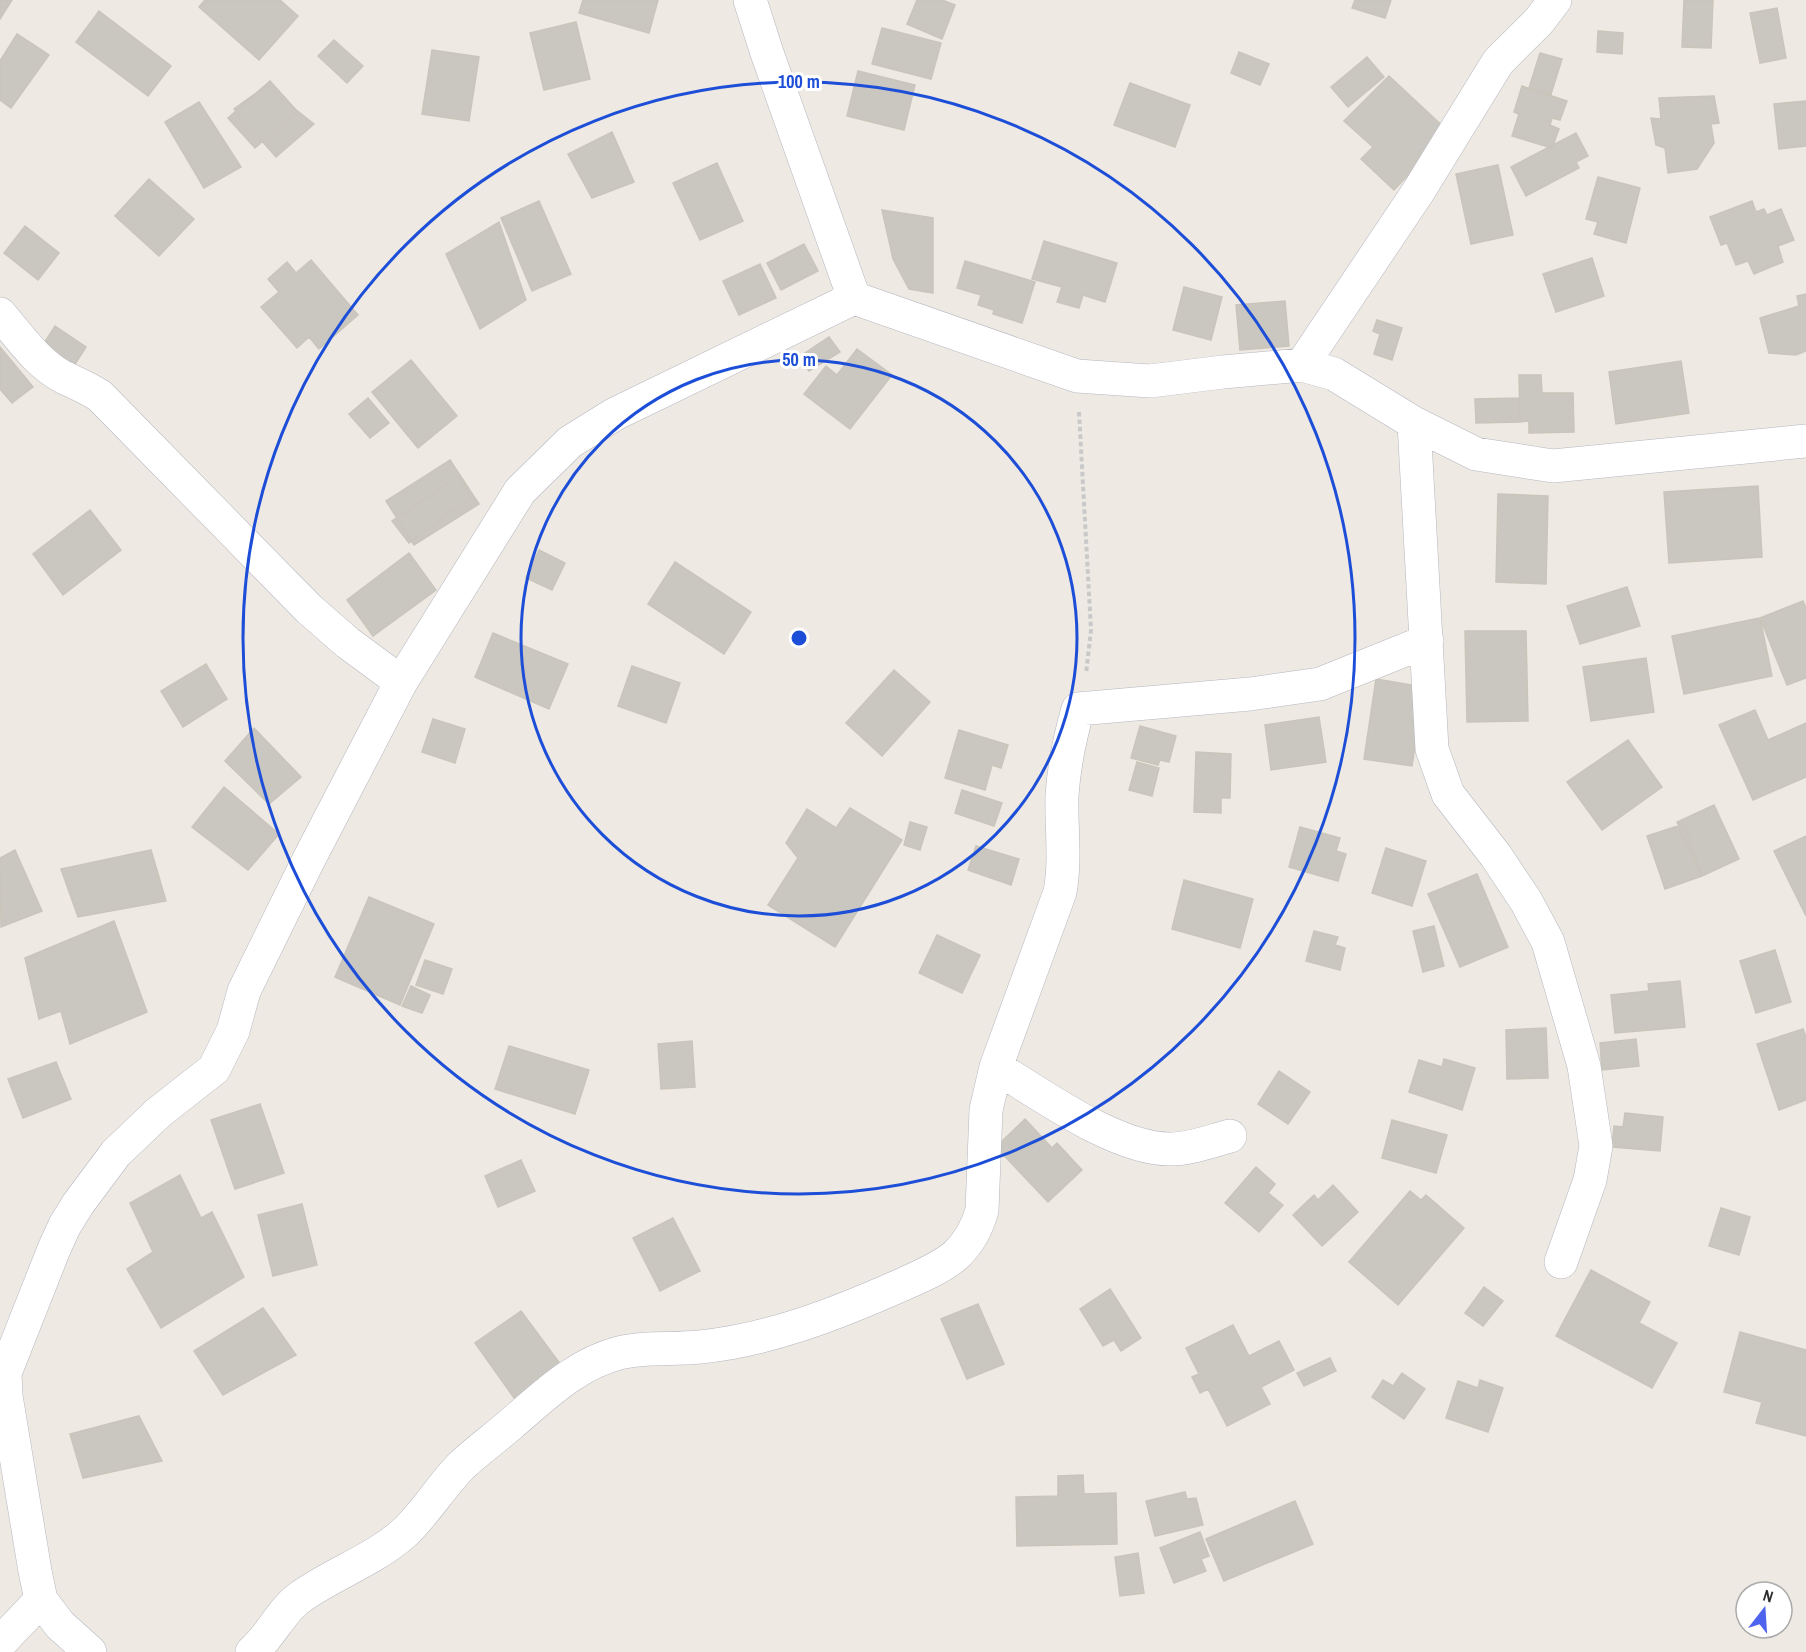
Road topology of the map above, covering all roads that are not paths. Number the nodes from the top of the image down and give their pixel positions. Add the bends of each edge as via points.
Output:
1 (750, 0) edge
2 (1555, 0) edge
3 (854, 298) junction
4 (0, 314) edge
5 (1302, 365) junction
6 (1414, 423) junction
7 (1806, 441) edge
8 (1426, 641) junction
9 (401, 682) junction
10 (996, 1067) junction
11 (1230, 1136) dead end
12 (1561, 1262) dead end
13 (41, 1600) junction
14 (0, 1643) edge
15 (90, 1652) edge
16 (252, 1652) edge

1 - 3 street
2 - 5 street via 1498,62 1418,192
3 - 5 street via 1077,376 1150,381
3 - 9 street via 615,414 570,442 520,491
4 - 9 street via 47,365 100,396 309,609
5 - 6 street via 1334,374
6 - 7 street via 1476,454 1553,466
6 - 8 street
8 - 10 street via 1320,684 1078,709 1065,765 1064,870 1060,892
8 - 12 street via 1432,749 1444,782 1526,901 1548,942 1584,1065 1596,1146 1590,1180
9 - 13 street via 244,991 224,1052 214,1069 158,1113 116,1153 78,1204 54,1249 5,1373
10 - 11 street via 1089,1124 1127,1139 1169,1149
10 - 16 street via 986,1110 982,1210 972,1236 952,1258 919,1277 808,1323 700,1347 641,1348 618,1353 577,1371 463,1465 405,1532 298,1599
13 - 14 street
13 - 15 street via 60,1625

